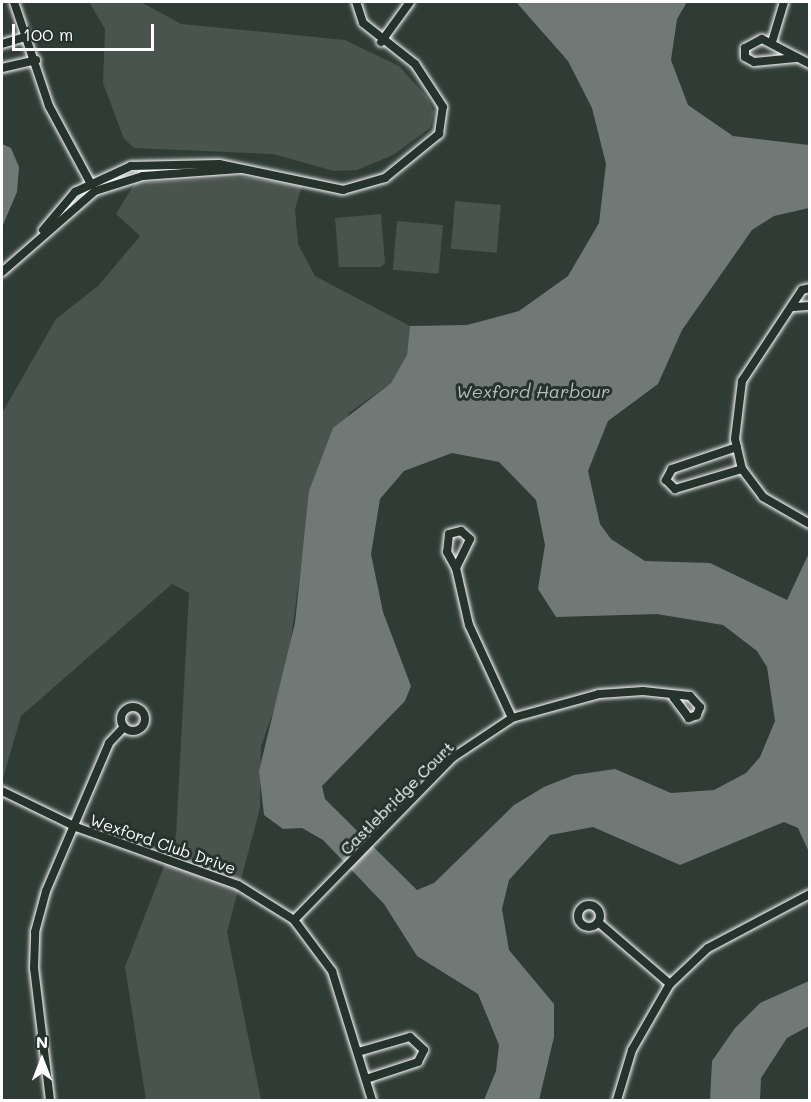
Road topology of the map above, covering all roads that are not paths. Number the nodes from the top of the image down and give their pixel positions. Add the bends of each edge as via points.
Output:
1 (14, 2) edge
2 (356, 2) edge
3 (410, 2) edge
4 (784, 2) edge
5 (28, 36) junction
6 (381, 42) junction
7 (772, 42) junction
8 (2, 44) edge
9 (796, 58) junction
10 (36, 60) junction
11 (810, 64) edge
12 (2, 68) edge
13 (244, 168) junction
14 (90, 182) junction
15 (94, 191) junction
16 (44, 230) junction
17 (2, 272) edge
18 (810, 288) edge
19 (810, 306) edge
20 (794, 307) junction
21 (737, 447) junction
22 (742, 469) junction
23 (809, 524) edge
24 (456, 567) dead end
25 (673, 697) dead end
26 (512, 718) junction
27 (124, 727) dead end
28 (2, 791) edge
29 (76, 827) junction
30 (810, 894) edge
31 (294, 920) junction
32 (598, 922) dead end
33 (670, 984) junction
34 (358, 1052) junction
35 (366, 1079) junction
36 (50, 1101) edge
37 (372, 1101) edge
38 (617, 1101) edge

1 - 5 street
2 - 6 street via 363,23
3 - 6 street
4 - 7 street
5 - 8 street
5 - 10 street
6 - 13 street via 415,64 440,97 445,118 439,134 385,178 360,189 343,190
7 - 9 street
7 - 9 street via 751,40 745,57 754,62
9 - 11 street
10 - 12 street
10 - 14 street via 49,106
13 - 14 street via 146,163
13 - 15 street via 143,176
14 - 15 street
14 - 16 street via 61,204
15 - 16 street
16 - 17 street
18 - 20 street via 802,290
19 - 20 street
20 - 21 street via 742,381
21 - 22 street
21 - 22 street via 672,469 666,480 675,489
22 - 23 street via 763,497
24 - 26 street via 469,625
25 - 26 street, Castlebridge Court via 643,691 599,694
26 - 31 street, Castlebridge Court via 452,758
27 - 29 street via 109,743
28 - 29 street, Wexford Club Drive
29 - 31 street, Wexford Club Drive via 238,885
29 - 36 street via 46,891 35,932 33,968
30 - 33 street via 708,948
31 - 34 street, Wexford Club Drive via 332,970
32 - 33 street
33 - 38 street via 632,1050
34 - 35 street, Wexford Club Drive
34 - 35 street via 410,1037 424,1050 417,1062
35 - 37 street, Wexford Club Drive

